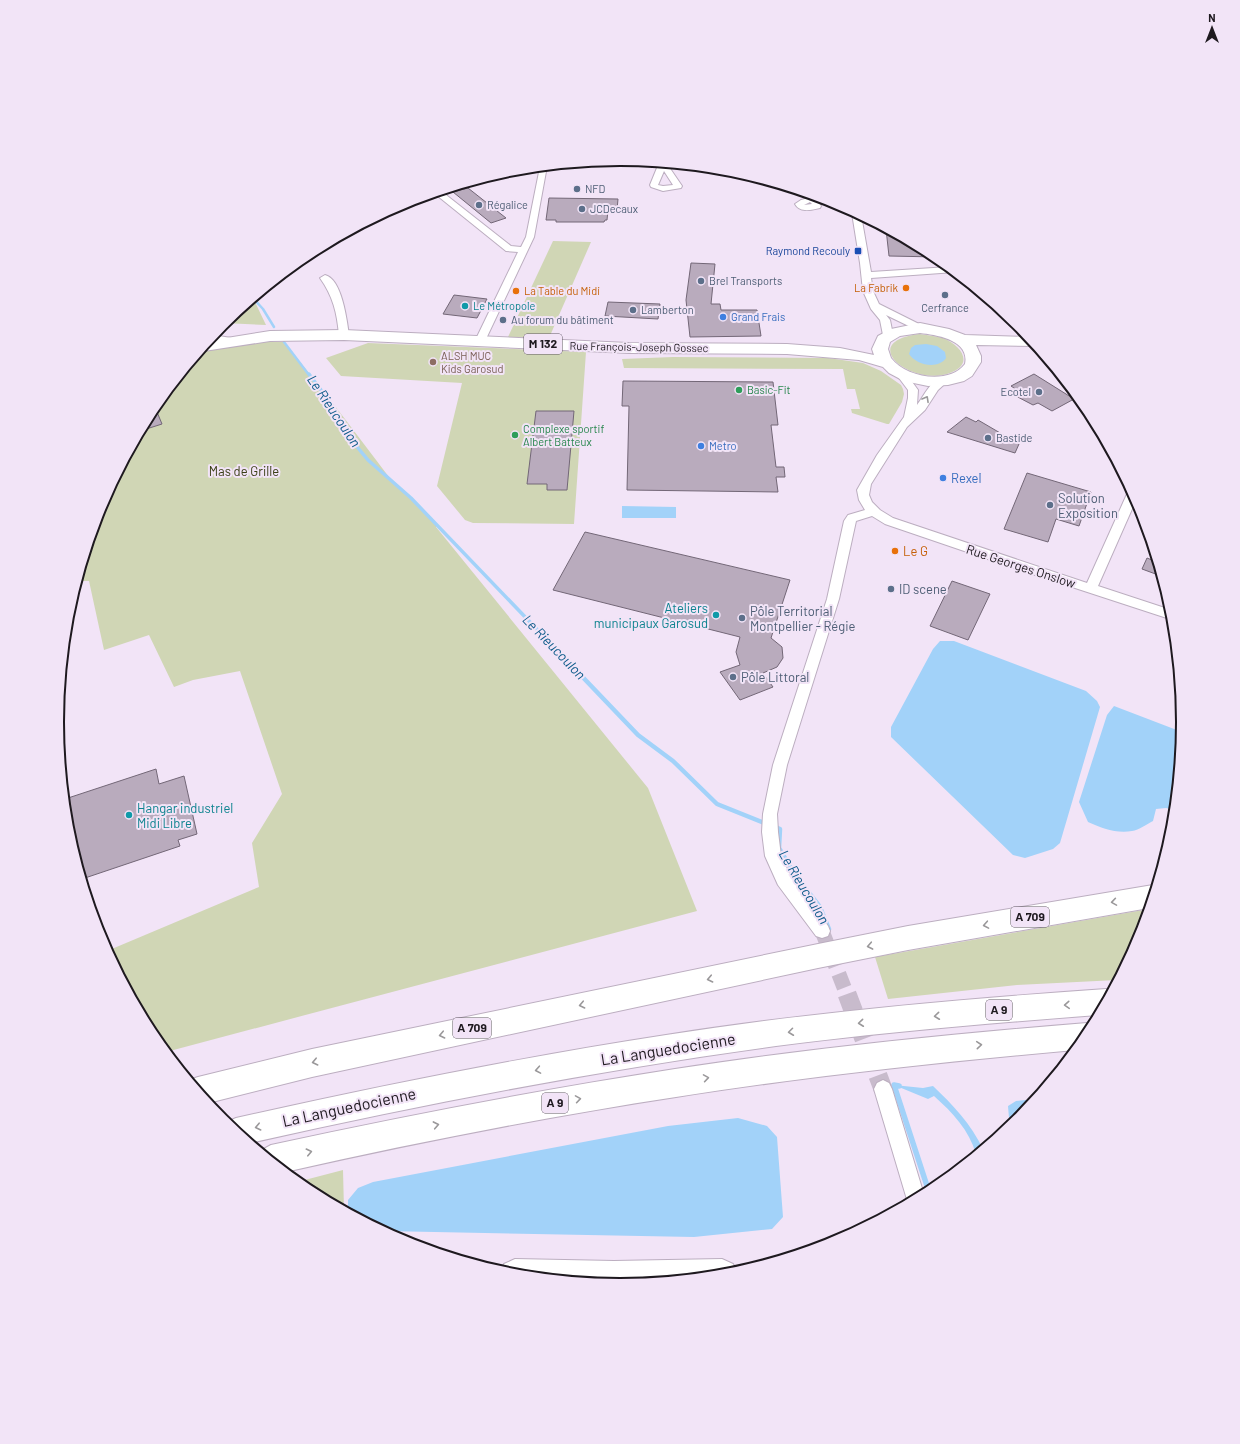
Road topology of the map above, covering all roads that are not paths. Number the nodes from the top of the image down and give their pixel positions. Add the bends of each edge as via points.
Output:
1 (543, 172) edge
2 (442, 196) edge
3 (857, 219) edge
4 (524, 250) junction
5 (943, 270) edge
6 (866, 275) junction
7 (325, 278) dead end
8 (874, 304) junction
9 (920, 328) junction
10 (344, 335) junction
11 (885, 338) junction
12 (217, 340) edge
13 (961, 340) junction
14 (480, 341) junction
15 (226, 342) junction
16 (1025, 342) edge
17 (212, 345) edge
18 (1029, 345) edge
19 (787, 349) junction
20 (974, 362) junction
21 (885, 363) junction
22 (900, 374) junction
23 (944, 380) junction
24 (908, 419) junction
25 (1130, 500) edge
26 (873, 511) junction
27 (1091, 589) junction
28 (1165, 614) edge
29 (1147, 897) edge
30 (822, 931) tunnel mouth
31 (1100, 1002) edge
32 (1078, 1037) edge
33 (883, 1089) tunnel mouth
34 (203, 1090) edge
35 (243, 1130) edge
36 (277, 1159) edge
37 (914, 1193) edge
38 (577, 1276) edge
39 (665, 1276) edge

1 - 4 street via 530,238
2 - 4 street via 509,249
3 - 6 street
4 - 14 street
5 - 6 street
6 - 8 street via 868,291
7 - 10 street via 338,298
8 - 9 street
8 - 11 street via 885,320 888,330
9 - 11 main road, Rue François-Joseph Gossec via 899,331
9 - 13 main road, Rue François-Joseph Gossec via 943,332
10 - 14 main road, Rue François-Joseph Gossec / M 132
10 - 15 main road, Rue François-Joseph Gossec / M 132 via 270,336
11 - 19 main road, Rue François-Joseph Gossec / M 132 via 859,347
11 - 21 main road via 879,349
12 - 15 street, M 132
13 - 16 main road
13 - 20 main road via 973,352
14 - 19 main road, Rue François-Joseph Gossec / M 132 via 629,348
15 - 17 main road, M 132
18 - 20 main road via 985,353
19 - 21 main road, Rue François-Joseph Gossec / M 132 via 840,353
20 - 23 main road via 967,373
21 - 22 main road, Rue François-Joseph Gossec
22 - 23 main road via 919,379
22 - 24 street via 915,392 915,400
24 -> 23 street via 917,413 931,390
24 - 26 street via 863,489 864,498
25 - 27 street
26 - 27 street, Rue Georges Onslow via 889,521
26 - 30 street via 850,521 832,599 780,765 772,800 770,828 773,856 784,880
27 - 28 street, Rue Georges Onslow
29 -> 34 main road, A 709 via 818,956 312,1063
31 -> 35 main road, La Languedocienne / A 9 via 892,1020 668,1049 446,1087
36 -> 32 main road, A 9 via 510,1111 755,1070 961,1046
33 - 37 street
38 - 39 main road

